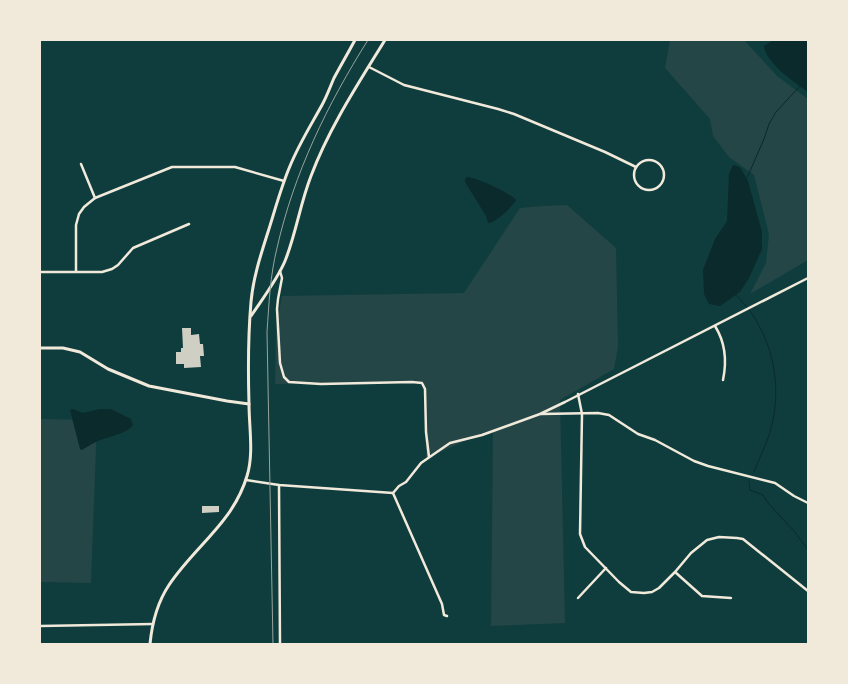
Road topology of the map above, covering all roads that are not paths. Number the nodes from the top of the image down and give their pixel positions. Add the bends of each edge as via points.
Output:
1 (355, 40) edge
2 (385, 40) edge
3 (368, 66) junction
4 (81, 164) dead end
5 (636, 167) junction
6 (284, 181) junction
7 (96, 198) junction
8 (189, 224) dead end
9 (280, 271) junction
10 (40, 272) edge
11 (76, 272) junction
12 (808, 278) edge
13 (251, 317) junction
14 (715, 326) junction
15 (40, 348) edge
16 (723, 380) dead end
17 (578, 394) junction
18 (249, 404) junction
19 (540, 414) junction
20 (582, 414) junction
21 (429, 457) junction
22 (246, 480) junction
23 (279, 485) junction
24 (393, 493) junction
25 (808, 503) edge
26 (606, 568) junction
27 (676, 572) junction
28 (808, 591) edge
29 (578, 598) dead end
30 (731, 598) dead end
31 (447, 616) dead end
32 (153, 624) junction
33 (40, 626) edge
34 (150, 644) edge
35 (280, 644) edge

1 - 6 main road via 298,148
2 - 3 main road
3 - 5 street via 404,85 514,114
3 - 9 main road via 337,120 310,177
4 - 7 street
5 - 5 street via 635,182 642,189 653,190 661,184 664,175 657,162 647,160
6 - 7 street via 234,166 178,166
6 - 13 main road via 256,273
7 - 11 street via 84,207 76,225
8 - 11 street via 132,248 112,269 102,272
9 - 13 main road
9 - 21 street via 282,278 277,309 280,363 284,377 289,382 307,383 422,383 425,389
10 - 11 street
12 - 14 street
13 - 18 main road via 248,358
14 - 16 street via 720,333 725,356
14 - 17 street
15 - 18 main road via 63,348 80,352 108,369 149,386
17 - 19 street
17 - 20 street
18 - 22 main road via 250,463
19 - 20 street
19 - 21 street via 482,435 450,443
20 - 25 street via 609,415 638,434 656,440 694,461 775,483
20 - 26 street via 580,534 584,547
21 - 24 street
22 - 23 street
22 - 32 main road via 234,508 168,586
23 - 24 street
23 - 35 street
24 - 31 street via 442,604 444,615
26 - 27 street via 631,592 637,593 652,592
26 - 29 street
27 - 28 street via 691,553 707,540 719,537 737,538 743,539
27 - 30 street via 702,596
32 - 33 street
32 - 34 main road

